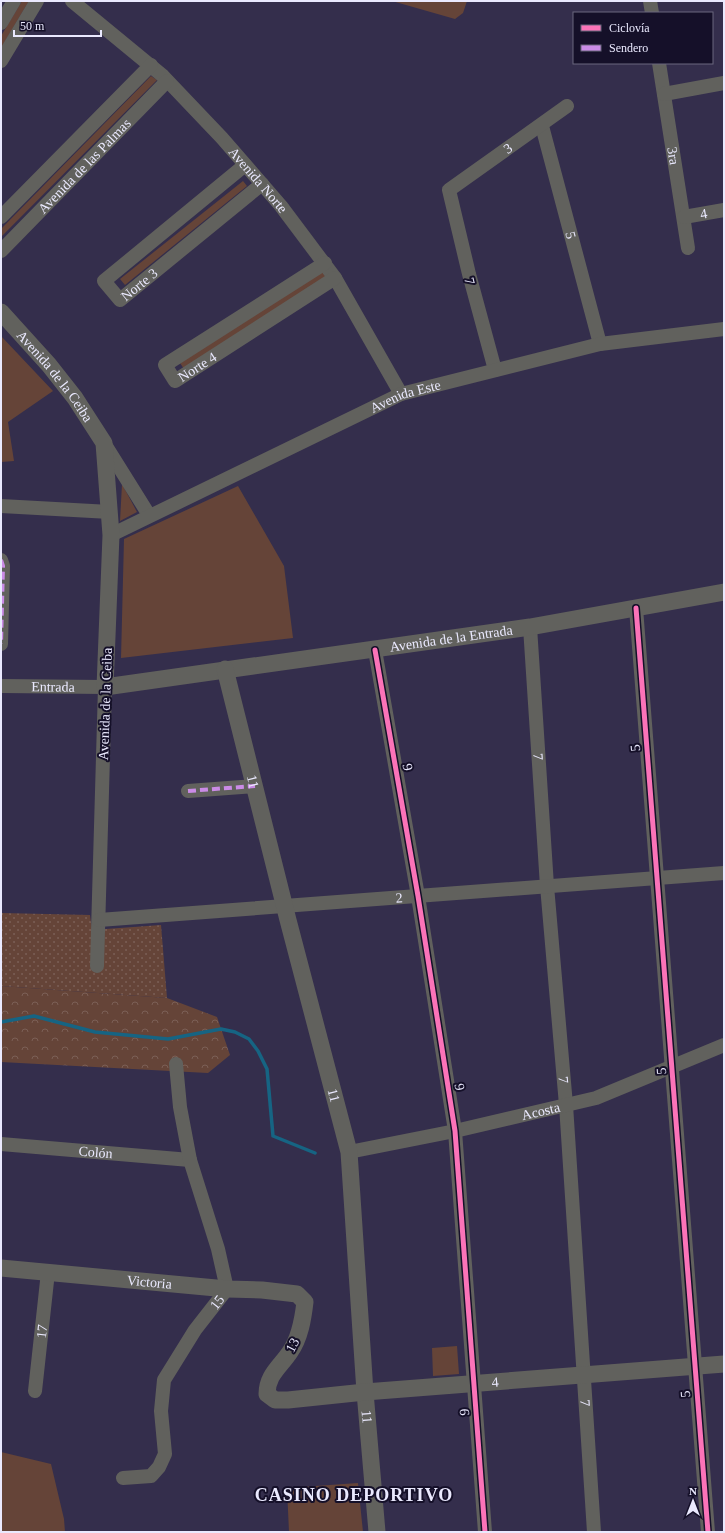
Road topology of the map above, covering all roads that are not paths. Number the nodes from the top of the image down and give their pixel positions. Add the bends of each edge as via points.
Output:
1 (14, 1) edge
2 (37, 1) edge
3 (72, 1) edge
4 (650, 1) edge
5 (652, 12) edge
6 (1, 23) edge
7 (1, 60) edge
8 (659, 64) edge
9 (151, 65) junction
10 (167, 80) junction
11 (724, 83) edge
12 (664, 94) junction
13 (567, 106) dead end
14 (542, 126) junction
15 (245, 165) junction
16 (262, 184) junction
17 (450, 190) joint
18 (724, 210) edge
19 (1, 217) edge
20 (684, 217) junction
21 (688, 248) dead end
22 (1, 251) edge
23 (324, 263) junction
24 (335, 278) junction
25 (1, 312) edge
26 (724, 329) edge
27 (600, 344) junction
28 (495, 370) junction
29 (401, 394) junction
30 (104, 442) junction
31 (1, 506) edge
32 (110, 512) junction
33 (149, 515) junction
34 (111, 535) junction
35 (1, 560) edge
36 (724, 592) edge
37 (636, 608) junction
38 (530, 627) junction
39 (1, 644) edge
40 (375, 650) junction
41 (226, 669) junction
42 (1, 686) edge
43 (105, 687) junction
44 (255, 786) junction
45 (188, 790) dead end
46 (724, 873) edge
47 (658, 878) junction
48 (547, 886) junction
49 (418, 896) junction
50 (285, 906) junction
51 (99, 920) junction
52 (98, 966) dead end
53 (724, 1045) edge
54 (176, 1064) dead end
55 (672, 1065) junction
56 (566, 1105) junction
57 (455, 1131) junction
58 (1, 1144) edge
59 (349, 1152) junction
60 (190, 1160) junction
61 (1, 1268) edge
62 (48, 1272) junction
63 (227, 1289) junction
64 (297, 1294) joint
65 (724, 1364) edge
66 (695, 1366) junction
67 (584, 1375) junction
68 (474, 1383) junction
69 (35, 1391) dead end
70 (365, 1392) junction
71 (267, 1394) joint
72 (123, 1478) dead end
73 (377, 1532) edge
74 (485, 1532) edge
75 (594, 1532) edge
76 (708, 1532) edge

1 - 6 street
2 - 7 street
3 - 9 street, Avenida Norte
4 - 5 street
8 - 12 street, 3ra
9 - 10 street, Avenida Norte
9 - 19 street, Avenida de las Palmas
10 - 15 street, Avenida Norte
10 - 22 street, Avenida de las Palmas
11 - 12 street
12 - 20 street, 3ra
13 - 14 street, 3
14 - 17 street, 3
14 - 27 street, 5
15 - 16 street, Avenida Norte
15 - 16 street, Norte 3 via 104,281 120,300
16 - 23 street, Avenida Norte
17 - 28 street, 7 via 468,274
18 - 20 street, 4
20 - 21 street, 3ra
23 - 24 street, Avenida Norte
23 - 24 street, Norte 4 via 165,366 175,381
24 - 29 street, Avenida Norte
25 - 30 street, Avenida de la Ceiba via 49,365
26 - 27 street, Avenida Este
27 - 28 street, Avenida Este
28 - 29 street, Avenida Este
29 - 33 street, Avenida Este
30 - 32 street, Avenida de la Ceiba
30 - 33 street, Avenida de la Ceiba
31 - 32 street
32 - 34 street, Avenida de la Ceiba
33 - 34 street, Avenida Este
34 - 43 street, Avenida de la Ceiba
35 - 39 street
36 - 37 street, Avenida de la Entrada
37 - 38 street, Avenida de la Entrada
37 - 47 street, 5
38 - 40 street, Avenida de la Entrada
38 - 48 street, 7
40 - 41 street, Avenida de la Entrada
40 - 49 street, 9
41 - 43 street, Avenida de la Entrada
41 - 44 street, 11
42 - 43 street, Entrada
43 - 51 street, Avenida de la Ceiba
44 - 45 street
44 - 50 street, 11
46 - 47 street, 2
47 - 48 street, 2
47 - 55 street, 5
48 - 49 street, 2
48 - 56 street, 7
49 - 50 street, 2
49 - 57 street, 9
50 - 51 street, 2
50 - 59 street, 11
51 - 52 street, Avenida de la Ceiba
53 - 55 street, Acosta
54 - 60 street, 15 via 180,1107
55 - 56 street, Acosta via 596,1098
55 - 66 street, 5
56 - 57 street, Acosta
56 - 67 street, 7
57 - 59 street, Acosta
57 - 68 street, 9
58 - 60 street, Colón
59 - 70 street, 11
60 - 63 street, 15 via 218,1249
61 - 62 street, Victoria
62 - 63 street, Victoria
62 - 69 street, 17
63 - 64 street, Victoria
63 - 72 street, 15 via 195,1330 164,1380 161,1411 165,1454 159,1467 151,1476
64 - 71 street, 13 via 305,1302 299,1334 291,1352 270,1377
65 - 66 street, 4
66 - 67 street, 4
66 - 76 street, 5
67 - 68 street, 4
67 - 75 street, 7
68 - 70 street, 4
68 - 74 street, 9
70 - 71 street, 4 via 288,1400 275,1400
70 - 73 street, 11

